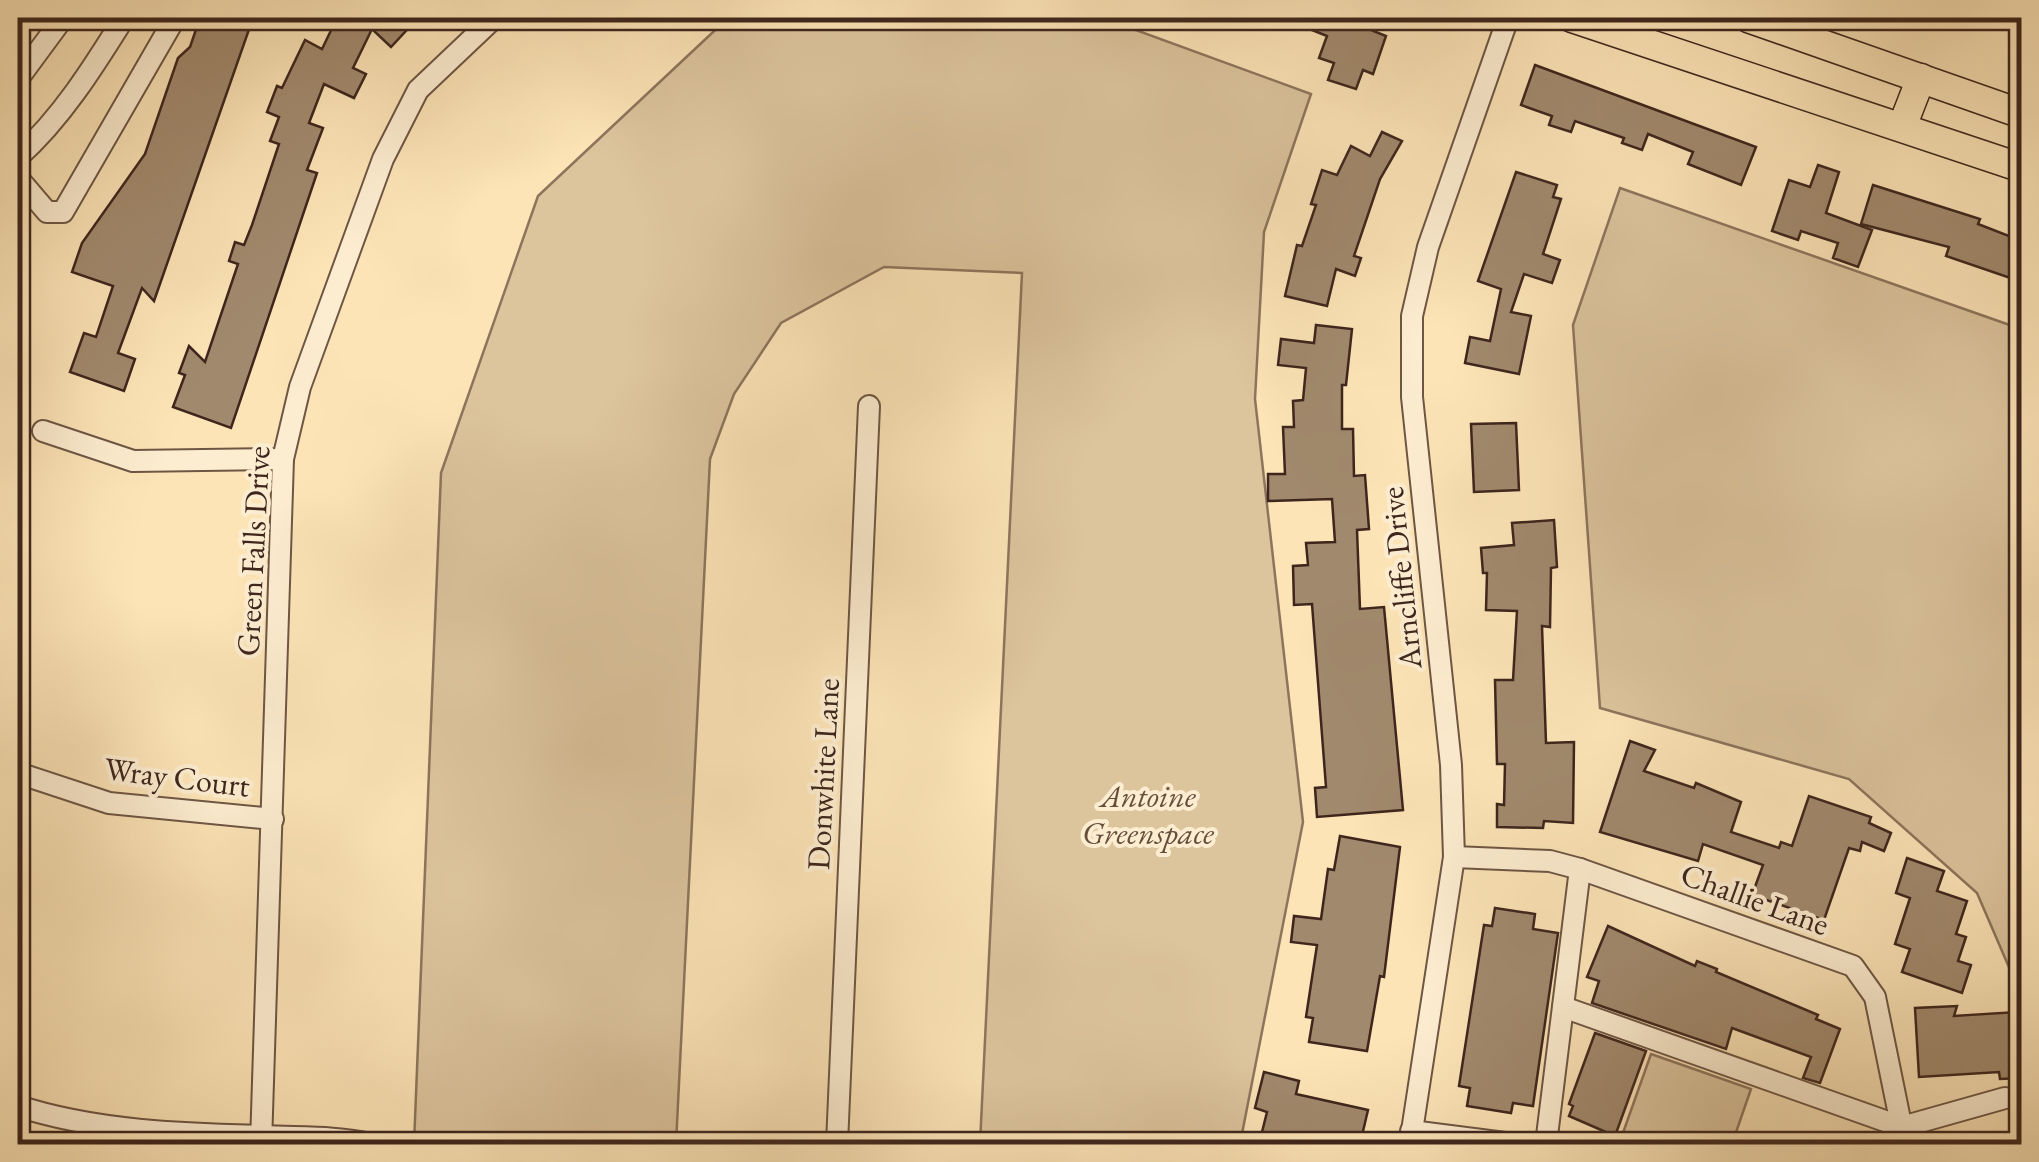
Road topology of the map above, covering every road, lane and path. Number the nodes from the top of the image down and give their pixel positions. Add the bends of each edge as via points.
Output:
1 (124, 18) edge
2 (175, 18) edge
3 (494, 18) edge
4 (1508, 18) edge
5 (1572, 18) edge
6 (1748, 18) edge
7 (58, 19) edge
8 (20, 70) edge
9 (1920, 78) junction
10 (2022, 114) edge
11 (1902, 127) junction
12 (18, 157) edge
13 (2022, 168) edge
14 (18, 178) edge
15 (870, 406) dead end
16 (43, 431) dead end
17 (283, 459) junction
18 (18, 773) edge
19 (273, 818) junction
20 (1454, 857) junction
21 (1580, 869) junction
22 (1563, 1007) junction
23 (2005, 1098) dead end
24 (18, 1106) edge
25 (1904, 1136) edge
26 (1410, 1138) edge
27 (261, 1140) edge
28 (371, 1144) edge
29 (837, 1144) edge
30 (1513, 1144) edge
31 (1546, 1144) edge

1 - 12 street via 93,68
2 - 14 street via 64,212 47,212
3 - 17 street, Green Falls Drive via 418,90 383,158 300,386
4 - 20 street, Arncliffe Drive via 1428,248 1410,334
5 - 11 main road
6 - 9 main road
7 - 8 street
9 - 10 main road
9 - 11 main road
11 - 13 main road
15 - 29 street, Donwhite Lane
16 - 17 street via 133,461
17 - 19 street, Green Falls Drive
18 - 19 street, Wray Court via 109,803
19 - 27 street, Green Falls Drive
20 - 21 street, Challie Lane
20 - 26 street, Arncliffe Drive
21 - 22 street
21 - 25 street, Challie Lane via 1853,966 1875,998
22 - 25 street
22 - 31 street
23 - 25 street
24 - 27 street via 62,1121
26 - 30 street
27 - 28 street via 321,1136

